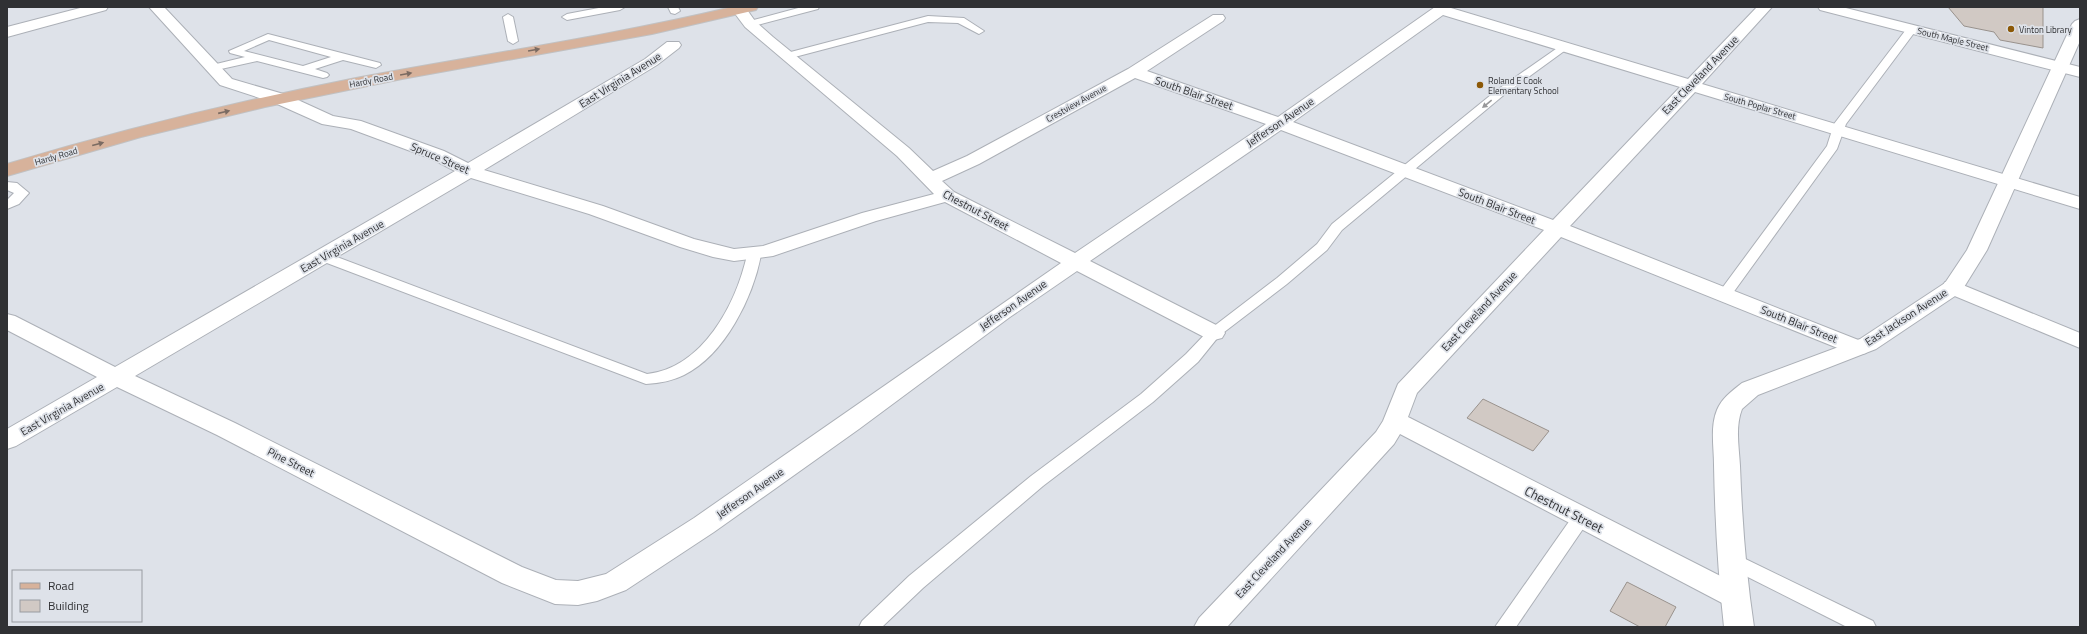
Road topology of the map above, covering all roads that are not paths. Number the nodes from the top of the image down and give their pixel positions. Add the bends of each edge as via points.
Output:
1 (101, 7) edge
2 (156, 7) edge
3 (620, 7) edge
4 (694, 7) edge
5 (1765, 7) edge
6 (1825, 7) edge
7 (808, 8) edge
8 (1443, 8) edge
9 (674, 9) edge
10 (744, 12) edge
11 (508, 17) dead end
12 (1218, 18) dead end
13 (568, 19) junction
14 (2080, 24) edge
15 (1912, 29) junction
16 (978, 31) dead end
17 (7, 32) edge
18 (513, 41) junction
19 (673, 45) dead end
20 (1563, 47) junction
21 (263, 56) junction
22 (344, 56) junction
23 (787, 56) junction
24 (376, 65) junction
25 (212, 68) junction
26 (2070, 69) edge
27 (302, 70) junction
28 (1134, 72) junction
29 (323, 76) junction
30 (1690, 86) junction
31 (251, 91) junction
32 (281, 99) junction
33 (1279, 123) junction
34 (1838, 129) junction
35 (7, 154) edge
36 (7, 170) edge
37 (469, 171) junction
38 (1405, 171) junction
39 (930, 179) junction
40 (2008, 181) junction
41 (7, 186) edge
42 (947, 196) junction
43 (2080, 203) edge
44 (7, 205) edge
45 (1556, 229) junction
46 (754, 255) junction
47 (324, 257) junction
48 (1076, 261) junction
49 (1953, 286) junction
50 (1726, 294) junction
51 (7, 321) edge
52 (1214, 333) junction
53 (2080, 341) edge
54 (1858, 348) junction
55 (116, 377) junction
56 (1395, 421) junction
57 (7, 440) edge
58 (1581, 518) junction
59 (1731, 560) junction
60 (578, 593) joint
61 (1734, 596) junction
62 (869, 627) edge
63 (1209, 627) edge
64 (1505, 627) edge
65 (1739, 627) edge
66 (1866, 627) edge

1 - 17 street
2 - 25 street, Spruce Street
3 - 13 lane
4 - 9 main road, Hardy Road
5 - 30 street, East Cleveland Avenue
6 - 15 street, South Maple Street
7 - 10 lane
8 - 20 street, South Poplar Street
8 - 33 street, Jefferson Avenue
9 - 13 main road, Hardy Road
10 - 23 street, Chestnut Street
32 -> 10 main road, Hardy Road
11 - 18 lane
12 - 28 street, Crestview Avenue
13 - 18 main road, Hardy Road
14 - 26 street, East Jackson Avenue
15 - 26 street, South Maple Street
15 - 34 lane
16 - 23 lane via 960,20 928,19
18 - 24 main road, Hardy Road
19 - 37 street, East Virginia Avenue via 651,62
20 - 30 street, South Poplar Street
20 -> 38 lane via 1501,92
21 - 22 lane via 234,51 268,37 317,52
21 - 25 lane
21 - 27 lane
22 - 24 lane
22 - 27 lane
23 - 39 street, Chestnut Street via 903,152
24 - 29 main road, Hardy Road
25 - 31 street, Spruce Street via 226,82
26 - 40 street, East Jackson Avenue
27 - 29 lane
28 - 33 street, South Blair Street
28 - 39 street, Crestview Avenue via 973,160
29 - 31 main road, Hardy Road
30 - 34 street, South Poplar Street
30 - 45 street, East Cleveland Avenue
31 - 32 street, Spruce Street
31 - 35 main road, Hardy Road via 142,117
36 -> 32 main road, Hardy Road via 176,124
32 - 37 street, Spruce Street via 328,120 354,125 438,154
33 - 38 street, South Blair Street
33 - 48 street, Jefferson Avenue
34 - 40 street, South Poplar Street
34 - 50 lane via 1833,146
37 - 46 street, Spruce Street via 596,210 694,245 734,255
37 - 47 street, East Virginia Avenue
38 - 45 street, South Blair Street
38 - 52 lane via 1338,227 1322,247 1282,281
39 - 42 street, Chestnut Street
40 - 43 street, South Poplar Street
40 - 49 street, East Jackson Avenue via 1977,250
41 - 44 lane via 12,186 22,194
42 - 46 street via 869,217
42 - 48 street, Chestnut Street
45 - 50 street, South Blair Street
45 - 56 street, East Cleveland Avenue via 1406,390
46 - 47 lane via 748,281 719,334 680,372 653,379 646,379
47 - 55 street, East Virginia Avenue
48 - 52 street, Chestnut Street
48 - 60 street, Jefferson Avenue via 704,525 616,582
49 - 53 street
49 - 54 street, East Jackson Avenue via 1939,298
50 - 54 street, South Blair Street
51 - 55 street, Pine Street
52 - 62 lane via 1192,358 1147,398 1037,481 916,582
54 - 59 street, East Jackson Avenue via 1750,389 1736,399 1729,410 1726,431
55 - 57 street, East Virginia Avenue
55 - 60 street, Pine Street via 226,429 512,574 555,592
56 - 58 street, Chestnut Street
56 - 63 street, East Cleveland Avenue via 1384,438
58 - 61 street, Chestnut Street
58 - 64 lane
59 - 61 street, East Jackson Avenue
59 - 66 lane
61 - 65 street, East Jackson Avenue

